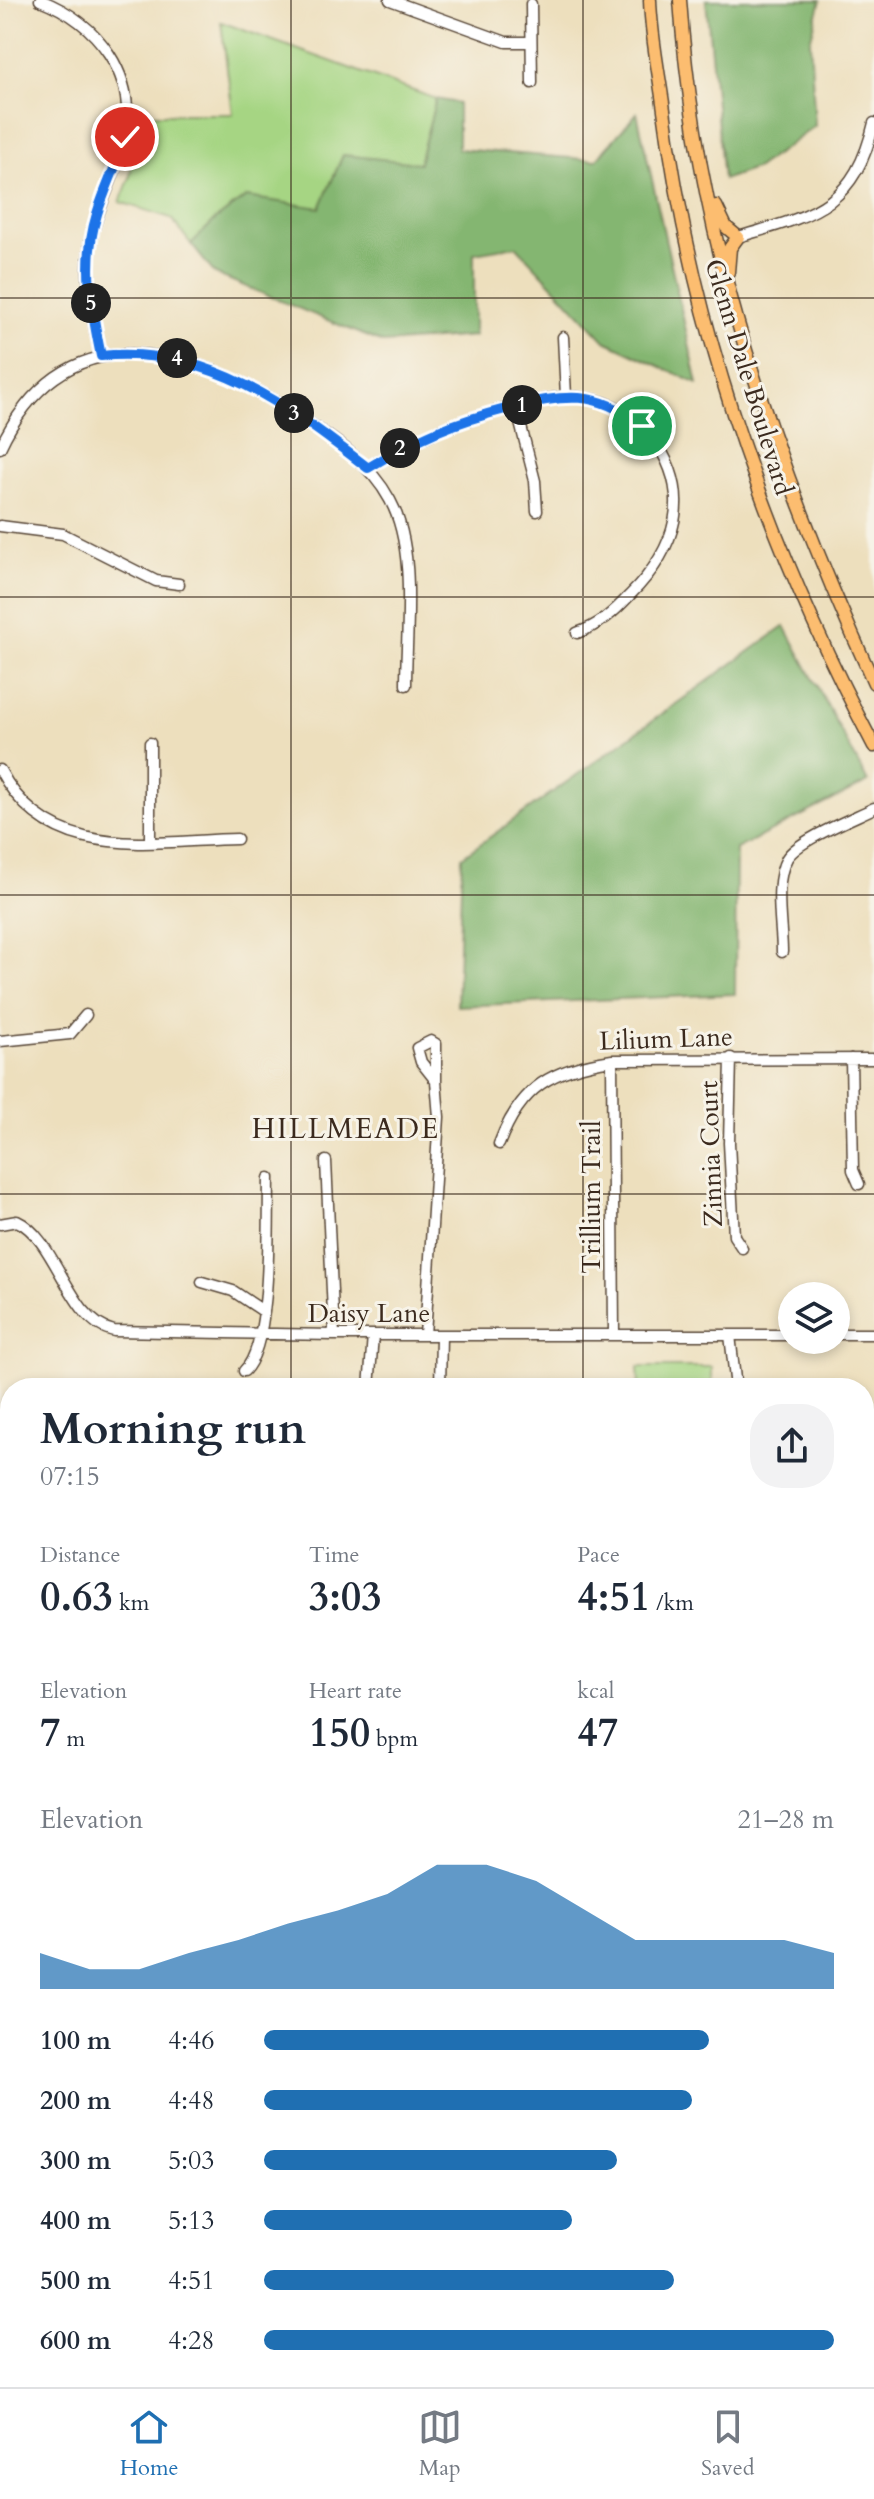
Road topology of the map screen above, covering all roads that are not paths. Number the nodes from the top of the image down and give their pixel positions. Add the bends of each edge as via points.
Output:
1 (40, 0) edge
2 (390, 0) edge
3 (650, 0) edge
4 (680, 0) edge
5 (531, 4) dead end
6 (531, 42) junction
7 (532, 83) dead end
8 (874, 123) edge
9 (707, 197) junction
10 (738, 237) junction
11 (726, 283) junction
12 (563, 337) dead end
13 (101, 356) junction
14 (566, 396) junction
15 (516, 407) junction
16 (0, 448) edge
17 (368, 468) junction
18 (537, 511) dead end
19 (0, 526) edge
20 (179, 584) dead end
21 (577, 633) dead end
22 (874, 683) edge
23 (406, 685) dead end
24 (150, 743) dead end
25 (874, 746) edge
26 (0, 770) edge
27 (874, 808) edge
28 (237, 839) dead end
29 (150, 840) junction
30 (782, 952) dead end
31 (86, 1015) dead end
32 (0, 1041) edge
33 (731, 1058) junction
34 (851, 1059) junction
35 (874, 1059) edge
36 (612, 1060) junction
37 (436, 1081) dead end
38 (499, 1144) dead end
39 (326, 1161) dead end
40 (269, 1178) dead end
41 (859, 1184) dead end
42 (0, 1224) edge
43 (742, 1248) dead end
44 (202, 1282) dead end
45 (263, 1311) junction
46 (260, 1334) junction
47 (614, 1334) junction
48 (850, 1334) edge
49 (874, 1334) edge
50 (334, 1335) junction
51 (373, 1335) junction
52 (425, 1335) junction
53 (441, 1335) junction
54 (730, 1335) junction
55 (778, 1335) edge
56 (244, 1371) dead end
57 (370, 1378) edge
58 (440, 1378) edge
59 (735, 1378) edge

1 - 13 street via 75,16 95,34 115,65 125,101 125,137 89,249 90,299
2 - 6 street via 506,42
3 - 25 main road, Glenn Dale Boulevard via 692,272 732,411 787,564
4 - 9 main road, Glenn Dale Boulevard
5 - 6 street
6 - 7 street
8 - 10 street via 864,159 840,194 808,215
9 - 10 main road
9 - 11 main road, Glenn Dale Boulevard
10 - 11 main road via 730,248
11 - 22 main road, Glenn Dale Boulevard via 782,464
12 - 14 street
13 - 16 street via 49,380 20,413
13 - 17 street via 155,354 225,375 290,410
14 - 15 street
14 - 21 street via 612,405 642,426 667,461 676,499 671,538 657,567 602,622
15 - 17 street via 429,432
15 - 18 street
17 - 23 street via 392,502 403,531
19 - 20 street via 63,534 156,581
24 - 29 street
26 - 29 street via 25,807 65,833 100,841
27 - 30 street via 797,848 786,861
28 - 29 street
31 - 32 street via 70,1034
33 - 34 street, Lilium Lane
33 - 36 street, Lilium Lane
33 - 43 street, Zinnia Court via 734,1236
34 - 35 street, Lilium Lane
34 - 41 street via 853,1170
36 - 38 street, Lilium Lane via 558,1072 530,1090 508,1120
36 - 47 street, Trillium Trail
37 - 52 street via 439,1117
39 - 50 street
40 - 45 street
42 - 46 street, Daisy Lane via 17,1221 32,1232 102,1328
44 - 45 street via 233,1291
45 - 46 street
46 - 50 street, Daisy Lane
46 - 56 street
47 - 53 street, Daisy Lane
47 - 54 street, Daisy Lane
48 - 49 street
50 - 51 street, Daisy Lane
51 - 52 street, Daisy Lane
51 - 57 street
52 - 53 street, Daisy Lane
53 - 58 street
54 - 55 street, Daisy Lane
54 - 59 street

